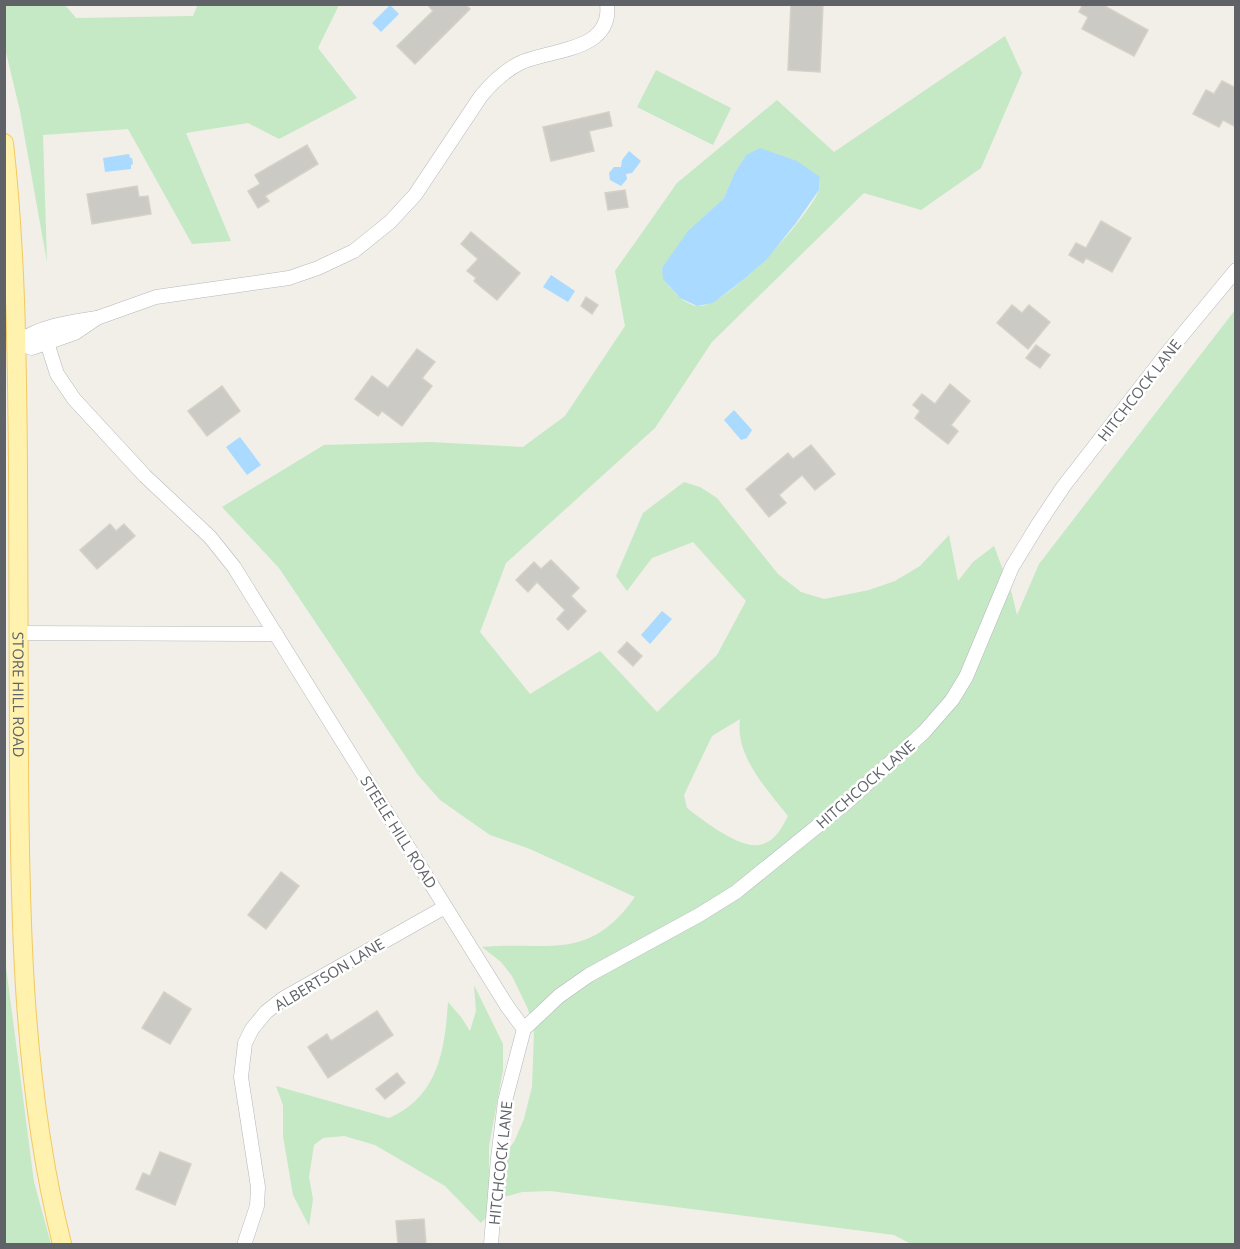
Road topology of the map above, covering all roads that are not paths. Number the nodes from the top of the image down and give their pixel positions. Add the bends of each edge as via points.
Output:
1 (607, 4) edge
2 (4, 143) edge
3 (1236, 270) edge
4 (45, 337) junction
5 (17, 343) junction
6 (19, 633) junction
7 (276, 634) junction
8 (445, 907) junction
9 (524, 1029) junction
10 (245, 1242) dead end
11 (62, 1245) edge
12 (491, 1245) edge

1 - 4 street via 608,14 594,39 518,64 490,86 415,195 354,251 290,278 156,297 97,318 75,333
2 - 5 main road, STORE HILL ROAD via 14,250
3 - 9 street, HITCHCOCK LANE via 1164,357 1039,522 1014,562 966,677 924,732 846,803 736,892 589,975 559,996
4 - 5 street via 32,348
4 - 7 street, STEELE HILL ROAD via 57,374 74,399 145,476 210,537
5 - 6 main road, STORE HILL ROAD
6 - 7 street
6 - 11 main road, STORE HILL ROAD via 20,918 25,1010 37,1119
7 - 8 street, STEELE HILL ROAD
8 - 9 street, STEELE HILL ROAD
8 - 10 street, ALBERTSON LANE via 284,998 252,1029 245,1043 241,1077 258,1187 257,1206
9 - 12 street, HITCHCOCK LANE via 505,1101

